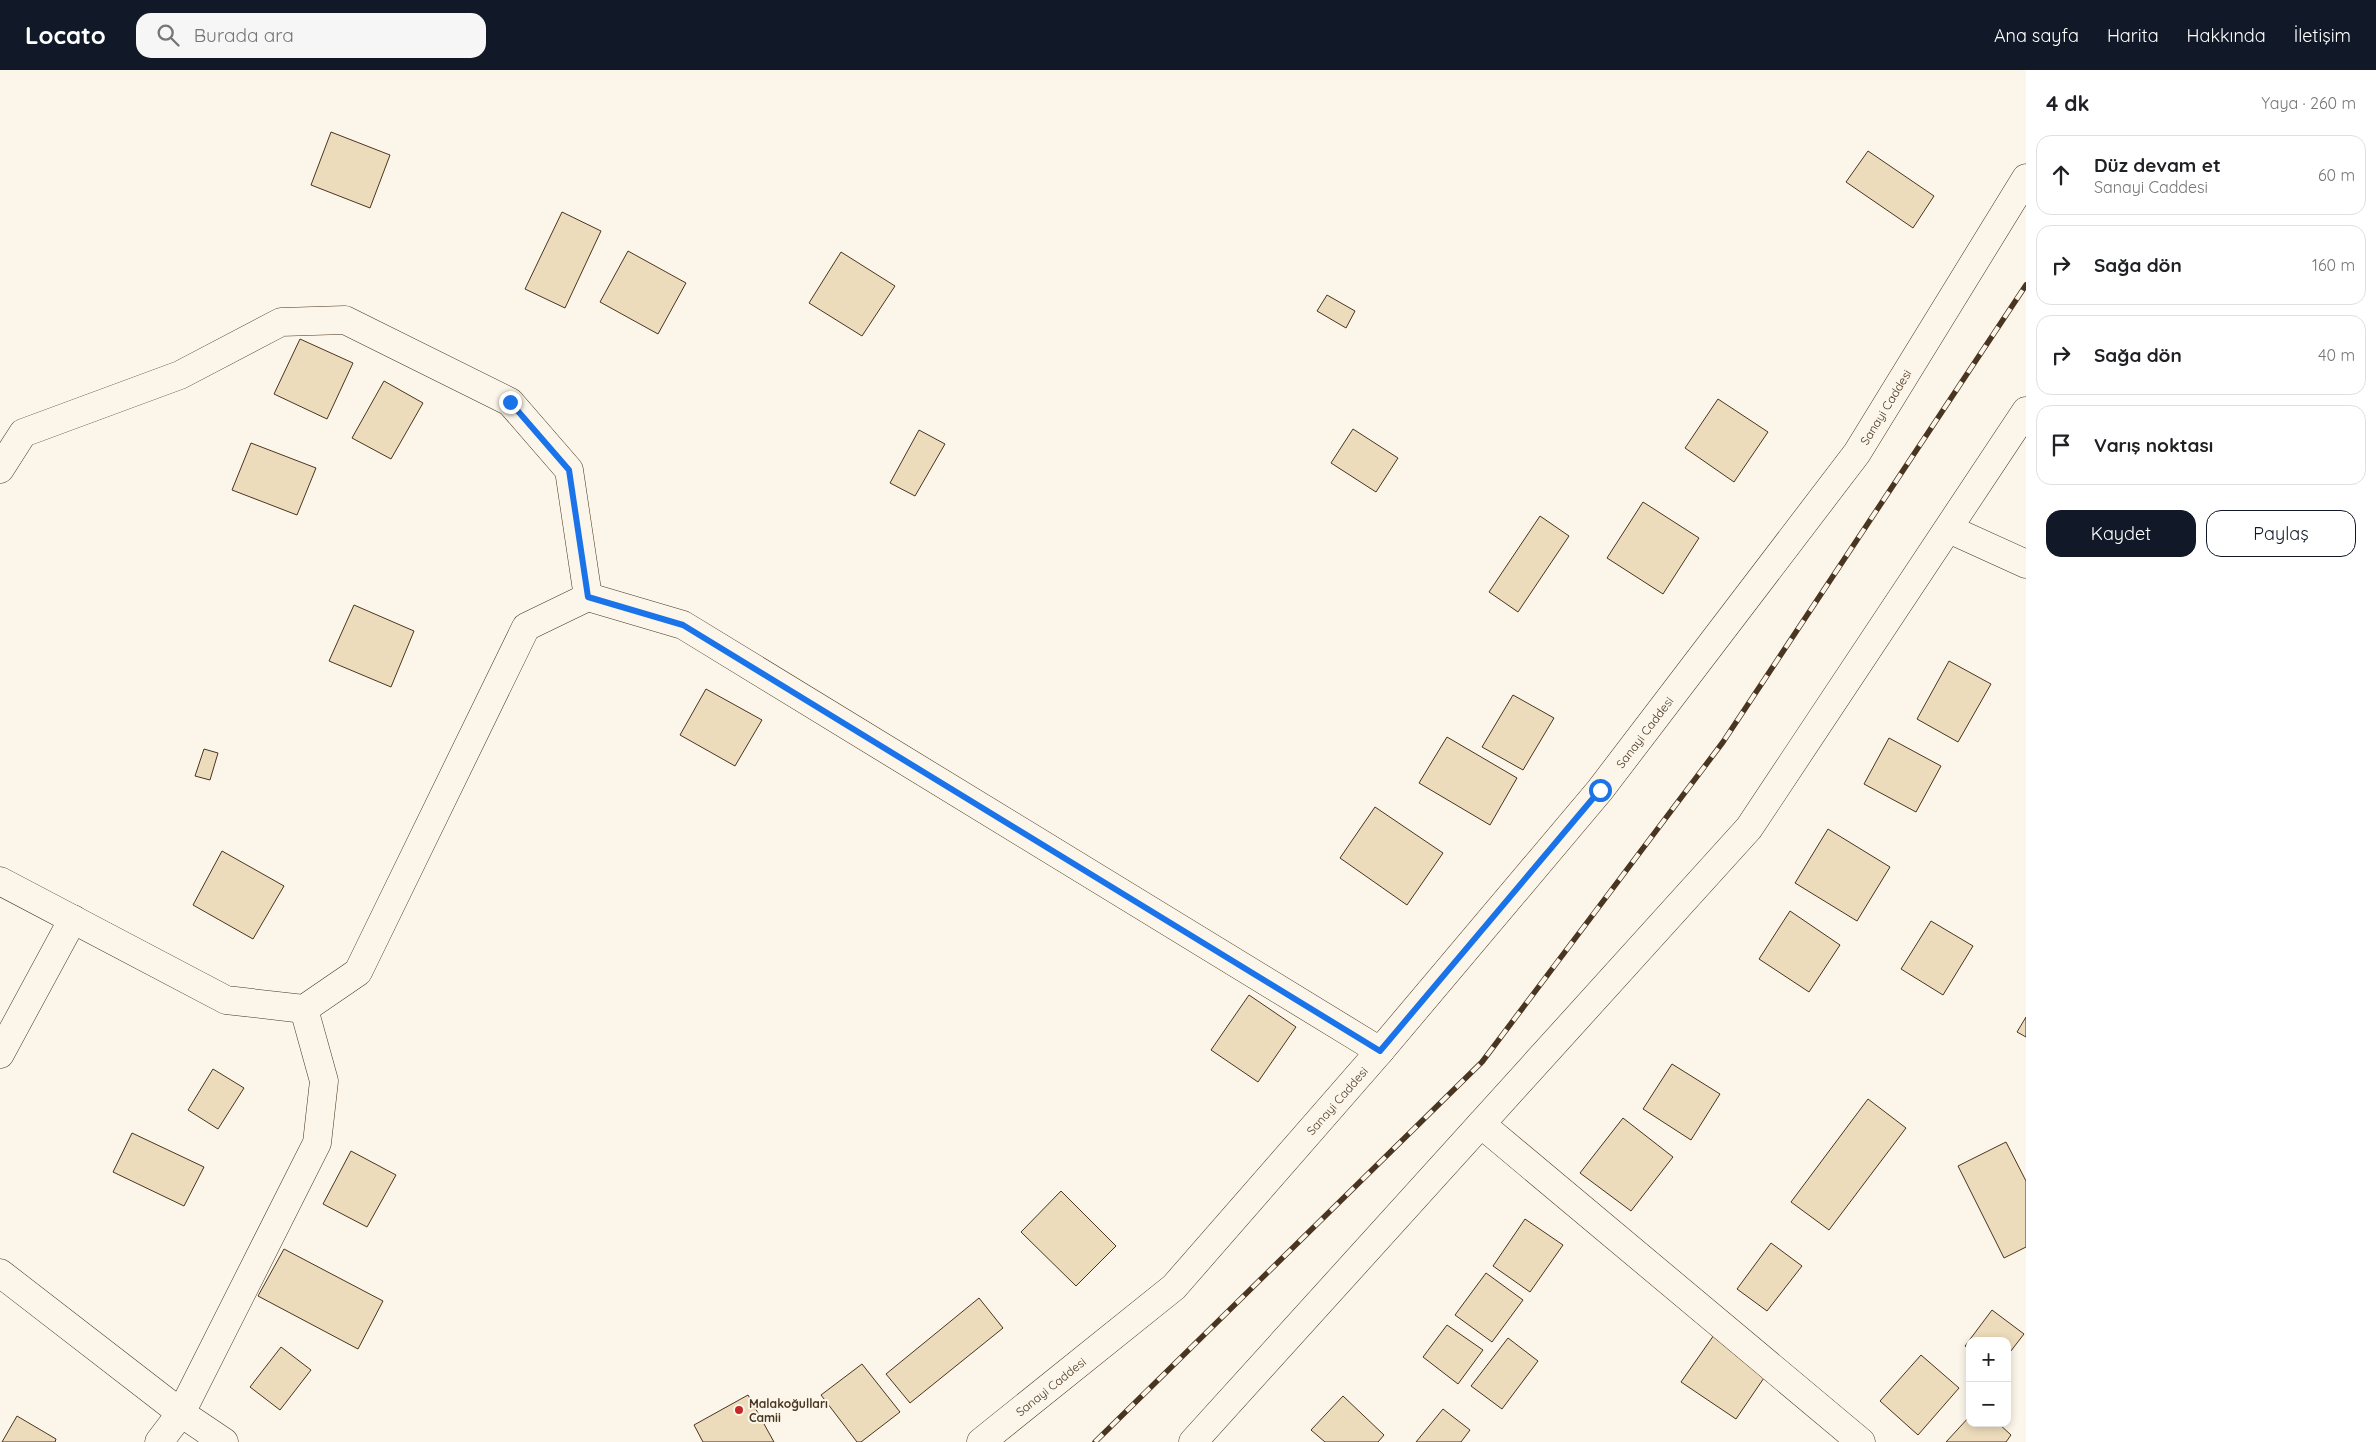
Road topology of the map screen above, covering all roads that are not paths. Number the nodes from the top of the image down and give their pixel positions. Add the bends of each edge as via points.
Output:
1 (2026, 178) edge
2 (2026, 411) edge
3 (0, 469) edge
4 (1949, 528) junction
5 (2026, 564) edge
6 (588, 597) junction
7 (0, 881) edge
8 (73, 919) junction
9 (304, 1009) junction
10 (1380, 1051) junction
11 (0, 1054) edge
12 (1481, 1124) junction
13 (0, 1273) edge
14 (181, 1413) junction
15 (159, 1442) edge
16 (224, 1442) edge
17 (981, 1442) edge
18 (1193, 1442) edge
19 (1861, 1442) edge

1 - 10 street, Sanayi Caddesi via 1858,453 1600,790
2 - 4 street
3 - 6 street via 23,433 180,375 281,322 345,320 510,402 569,470
4 - 5 street
4 - 12 street via 1749,828
6 - 9 street via 526,627 358,972
6 - 10 street via 683,625
7 - 8 street
8 - 9 street via 226,1000
8 - 11 street
9 - 14 street via 324,1081 316,1143
10 - 17 street, Sanayi Caddesi via 1174,1286
12 - 18 street
12 - 19 street
13 - 14 street
14 - 15 street
14 - 16 street

